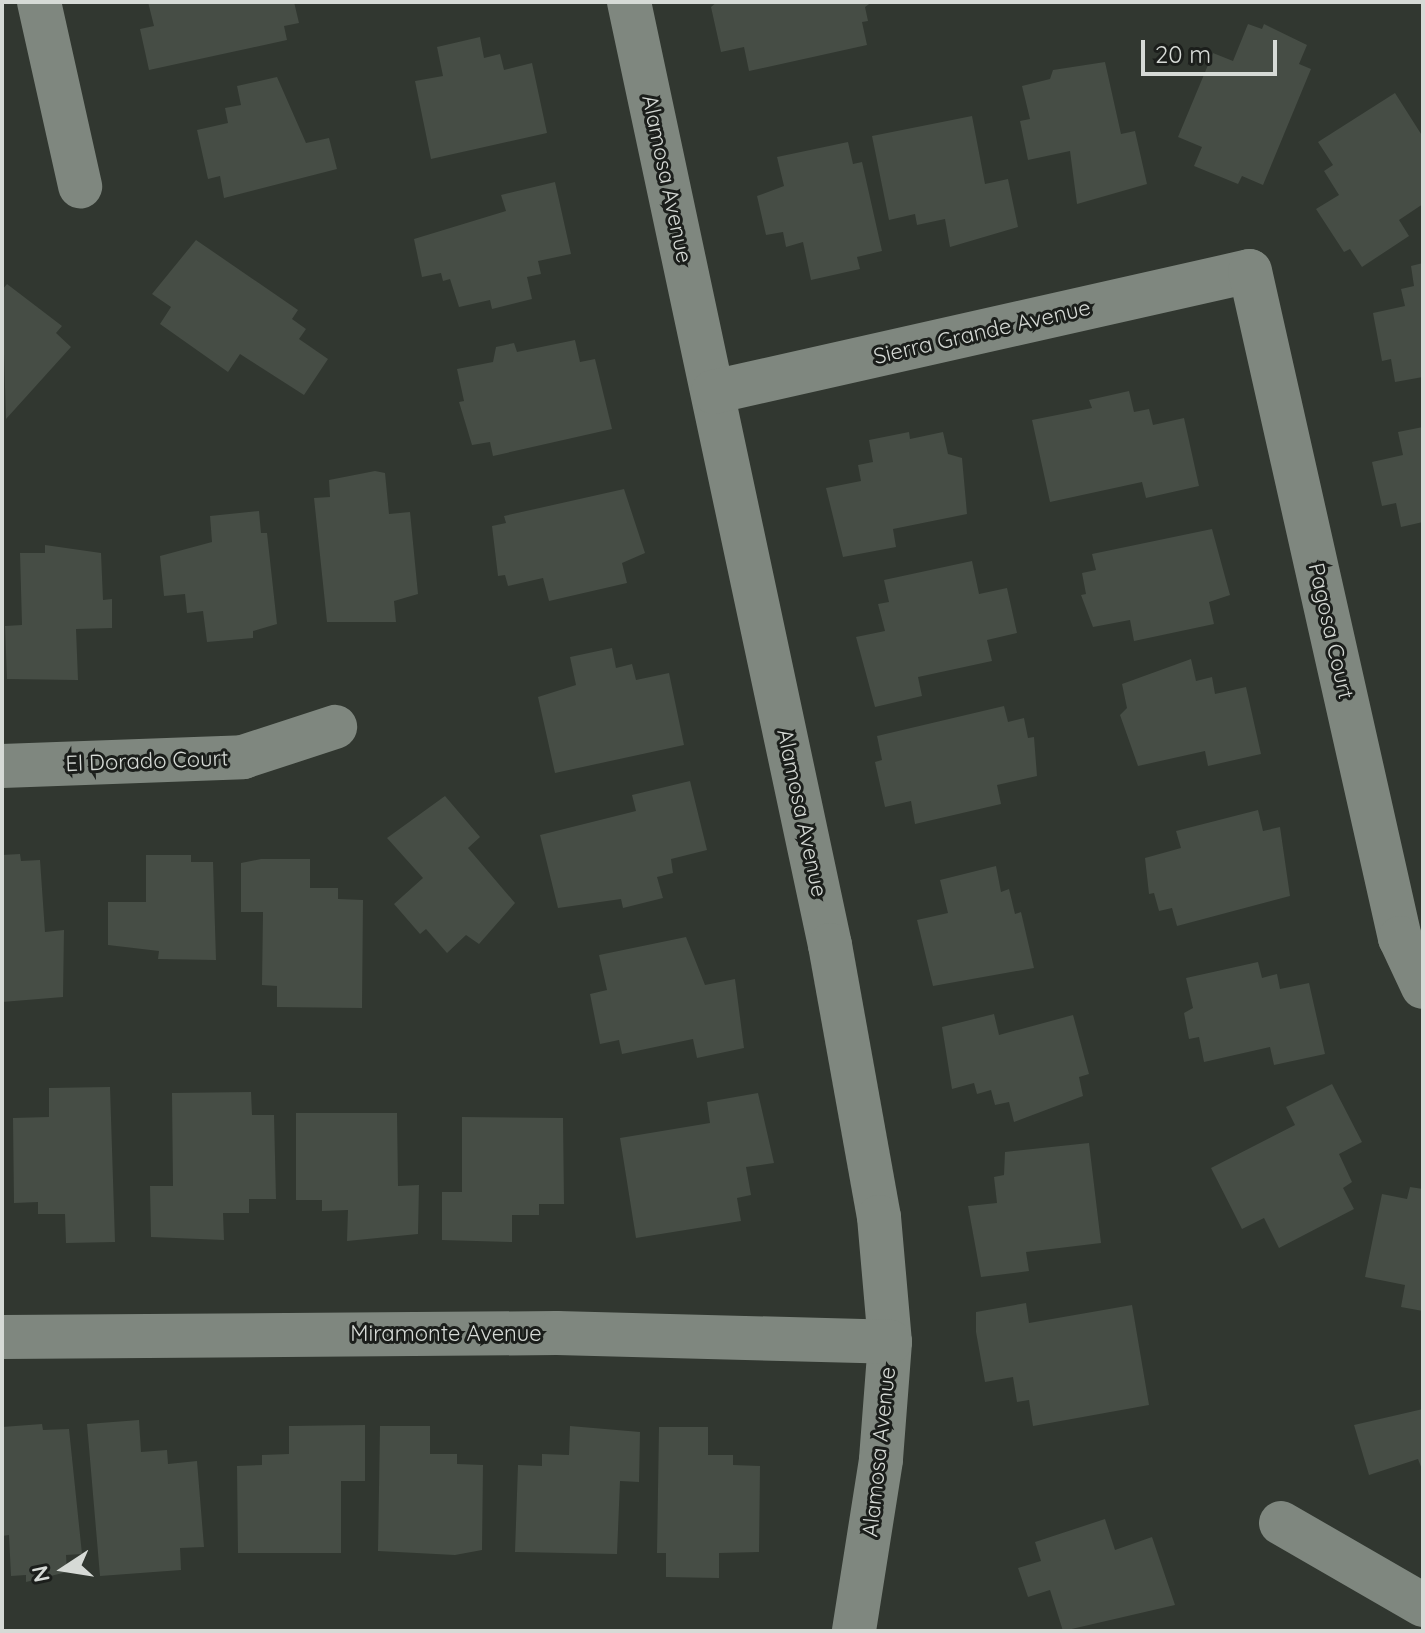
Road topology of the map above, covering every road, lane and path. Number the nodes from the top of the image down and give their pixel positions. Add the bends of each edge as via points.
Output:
1 (39, 2) edge
2 (629, 2) edge
3 (80, 186) dead end
4 (1250, 271) joint
5 (713, 392) junction
6 (335, 727) dead end
7 (2, 766) edge
8 (1423, 987) edge
9 (2, 1337) edge
10 (890, 1342) junction
11 (1281, 1523) dead end
12 (1423, 1605) edge
13 (854, 1631) edge

1 - 3 street
2 - 5 street, Alamosa Avenue
4 - 5 street, Sierra Grande Avenue
4 - 8 street, Pagosa Court via 1400,938
5 - 10 street, Alamosa Avenue via 833,960 879,1217
6 - 7 street, El Dorado Court via 243,757
9 - 10 street, Miramonte Avenue via 557,1333
10 - 13 street, Alamosa Avenue via 879,1474
11 - 12 street

